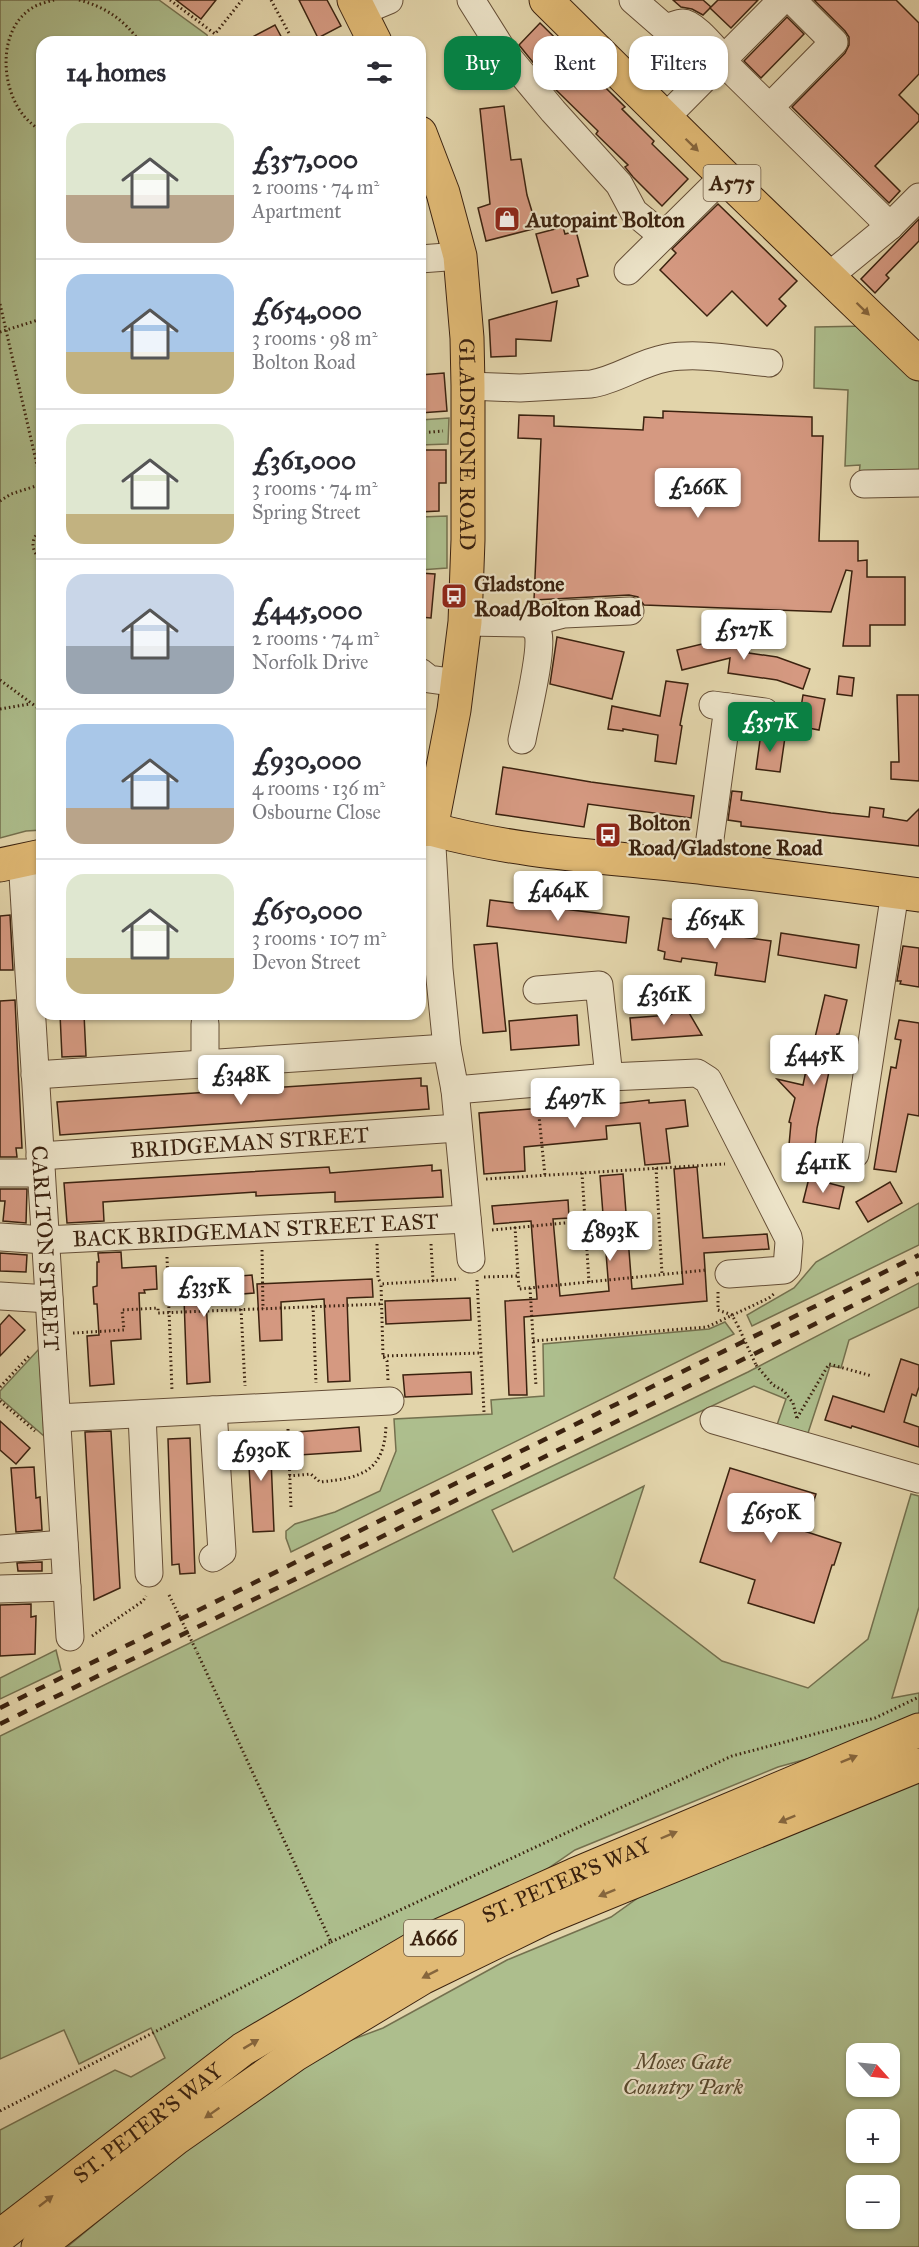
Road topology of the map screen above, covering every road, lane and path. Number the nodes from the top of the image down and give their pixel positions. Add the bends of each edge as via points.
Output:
1 (54, 0) edge
2 (80, 0) edge
3 (92, 0) edge
4 (170, 0) edge
5 (242, 0) edge
6 (271, 0) edge
7 (471, 0) edge
8 (546, 0) edge
9 (633, 0) edge
10 (782, 0) edge
11 (792, 0) edge
12 (95, 4) junction
13 (368, 4) edge
14 (290, 35) dead end
15 (136, 36) edge
16 (374, 36) edge
17 (700, 36) edge
18 (728, 55) edge
19 (728, 65) edge
20 (693, 90) edge
21 (770, 107) junction
22 (665, 118) junction
23 (36, 128) edge
24 (426, 149) edge
25 (724, 176) junction
26 (919, 197) edge
27 (890, 226) junction
28 (663, 236) junction
29 (460, 256) junction
30 (426, 259) edge
31 (627, 271) dead end
32 (829, 276) junction
33 (0, 304) edge
34 (36, 321) edge
35 (6, 331) junction
36 (0, 332) edge
37 (769, 363) dead end
38 (919, 364) edge
39 (468, 386) junction
40 (36, 459) edge
41 (919, 483) edge
42 (864, 484) dead end
43 (36, 487) edge
44 (0, 501) edge
45 (36, 535) edge
46 (36, 554) edge
47 (630, 611) dead end
48 (465, 622) junction
49 (528, 623) junction
50 (426, 677) edge
51 (0, 680) edge
52 (458, 683) junction
53 (30, 704) junction
54 (36, 708) edge
55 (0, 709) edge
56 (765, 712) dead end
57 (522, 740) dead end
58 (426, 826) edge
59 (426, 830) edge
60 (426, 838) edge
61 (21, 860) edge
62 (706, 868) junction
63 (907, 894) edge
64 (537, 990) dead end
65 (205, 1024) dead end
66 (447, 1048) junction
67 (205, 1064) junction
68 (35, 1075) junction
69 (609, 1077) junction
70 (536, 1083) junction
71 (455, 1090) junction
72 (458, 1128) junction
73 (855, 1154) dead end
74 (751, 1162) junction
75 (41, 1165) junction
76 (656, 1168) junction
77 (0, 1173) edge
78 (582, 1173) junction
79 (545, 1176) junction
80 (463, 1181) junction
81 (429, 1221) junction
82 (585, 1221) junction
83 (376, 1223) junction
84 (468, 1225) junction
85 (515, 1227) junction
86 (262, 1229) junction
87 (166, 1234) junction
88 (0, 1237) edge
89 (45, 1240) junction
90 (784, 1270) junction
91 (723, 1272) junction
92 (471, 1273) junction
93 (662, 1275) junction
94 (518, 1276) junction
95 (434, 1281) junction
96 (590, 1282) junction
97 (381, 1284) junction
98 (530, 1288) junction
99 (0, 1296) edge
100 (49, 1299) junction
101 (381, 1304) junction
102 (313, 1306) junction
103 (263, 1308) junction
104 (241, 1310) junction
105 (169, 1312) junction
106 (732, 1315) junction
107 (51, 1334) junction
108 (533, 1341) junction
109 (480, 1353) junction
110 (383, 1356) junction
111 (872, 1376) dead end
112 (536, 1386) dead end
113 (0, 1387) edge
114 (0, 1401) edge
115 (388, 1401) junction
116 (317, 1405) junction
117 (287, 1406) junction
118 (246, 1408) junction
119 (213, 1410) junction
120 (173, 1412) junction
121 (484, 1412) dead end
122 (141, 1414) junction
123 (57, 1418) junction
124 (714, 1420) dead end
125 (796, 1431) junction
126 (59, 1451) junction
127 (289, 1476) junction
128 (919, 1479) edge
129 (291, 1508) dead end
130 (64, 1544) junction
131 (0, 1549) edge
132 (223, 1550) dead end
133 (149, 1573) joint
134 (67, 1587) junction
135 (0, 1589) edge
136 (169, 1595) dead end
137 (70, 1637) joint
138 (919, 1697) edge
139 (919, 1730) edge
140 (919, 1765) edge
141 (331, 1942) junction
142 (0, 2111) edge
143 (0, 2236) edge
144 (38, 2247) edge

1 - 23 path via 33,7 19,19 5,58 18,107
2 - 12 path
3 - 12 path
4 - 5 path via 215,34
6 - 14 path
7 - 28 street via 503,51 619,184 634,212
8 - 22 main road, A575
9 - 17 street via 664,27 681,23 691,26
10 - 18 street
11 - 21 street via 834,42
12 - 15 path via 115,15
13 - 16 main road
19 - 21 street
20 - 22 street
21 - 27 street
22 -> 25 main road, A575
24 - 29 main road, GLADSTONE ROAD
25 - 28 street
25 - 32 main road, A575
26 - 27 street
27 - 32 street
28 - 31 street
29 - 30 street
29 - 39 main road, GLADSTONE ROAD
32 -> 38 main road, A575
33 - 35 path
34 - 35 path
35 - 36 path
35 - 40 path
37 - 39 street via 682,356 649,362 591,384
39 - 48 main road, GLADSTONE ROAD
41 - 42 street
43 - 44 path
45 - 46 path
47 - 49 street via 564,614
48 - 49 street
48 - 52 main road, GLADSTONE ROAD
49 - 57 street via 538,634 538,654
50 - 52 street
51 - 53 path
52 - 58 main road, GLADSTONE ROAD
53 - 54 path
53 - 55 path
56 - 62 street via 721,706
59 - 62 main road via 497,845
60 - 66 street
61 - 68 street, CARLTON STREET
62 - 63 main road
63 - 73 street
64 - 69 street via 599,985
65 - 67 street
66 - 67 street
66 - 71 street
67 - 68 street
68 - 75 street, CARLTON STREET
69 - 70 street
69 - 74 street via 697,1073 703,1076
70 - 71 street
70 - 79 path
71 - 72 street
72 - 75 street, BRIDGEMAN STREET
72 - 80 street
74 - 76 path
74 - 90 street via 788,1237
75 - 77 street, BRIDGEMAN STREET
75 - 89 street, CARLTON STREET
76 - 78 path
76 - 93 path
78 - 79 path
78 - 82 path
79 - 80 path
80 - 84 street
81 - 83 street, BACK BRIDGEMAN STREET EAST
81 - 84 street, BACK BRIDGEMAN STREET EAST
81 - 95 path
82 - 85 path
82 - 96 path
83 - 86 street, BACK BRIDGEMAN STREET EAST
83 - 97 path
84 - 85 path
84 - 92 street
85 - 94 path
86 - 87 street, BACK BRIDGEMAN STREET EAST
86 - 103 path
87 - 89 street, BACK BRIDGEMAN STREET EAST
87 - 105 path
88 - 89 street, BACK BRIDGEMAN STREET EAST
89 - 100 street, CARLTON STREET
90 - 91 street
90 - 106 path via 780,1289 770,1298
91 - 93 path
91 - 106 path via 718,1310
92 - 94 path
92 - 95 path
92 - 109 path
93 - 96 path
94 - 98 path via 519,1289
95 - 97 path
96 - 98 path
97 - 101 path
98 - 108 path
99 - 100 street
100 - 107 street, CARLTON STREET
101 - 102 path
101 - 110 path
102 - 103 path
102 - 116 path
103 - 104 path
104 - 105 path
104 - 118 path
105 - 107 path via 158,1313 158,1308 122,1310 124,1330
105 - 120 path
106 - 108 path via 707,1327
106 - 125 path, bridge via 756,1365 793,1403
107 - 113 path
107 - 123 street, CARLTON STREET
108 - 112 path
109 - 110 path
109 - 121 path
110 - 115 path via 387,1360
111 - 125 path via 829,1364
114 - 126 path
115 - 116 street
115 - 127 path via 382,1447 362,1475 320,1482 311,1474
116 - 117 street
117 - 118 street
117 - 127 path
118 - 119 street
119 - 120 street
119 - 132 street
120 - 122 street
122 - 123 street
122 - 133 street
123 - 126 street, CARLTON STREET
124 - 125 street
125 - 128 street
126 - 130 street, CARLTON STREET
127 - 129 path
130 - 131 street
130 - 134 street, CARLTON STREET
133 - 137 path via 143,1601 82,1643
134 - 135 street
134 - 137 street, CARLTON STREET
136 - 141 path, bridge
138 - 141 path via 875,1718 732,1756
143 -> 139 main road, ST. PETER'S WAY / A666 via 243,2049 427,1941
140 -> 144 main road, ST. PETER'S WAY / A666 via 545,1918 422,1978 296,2054 221,2106
141 - 142 path

